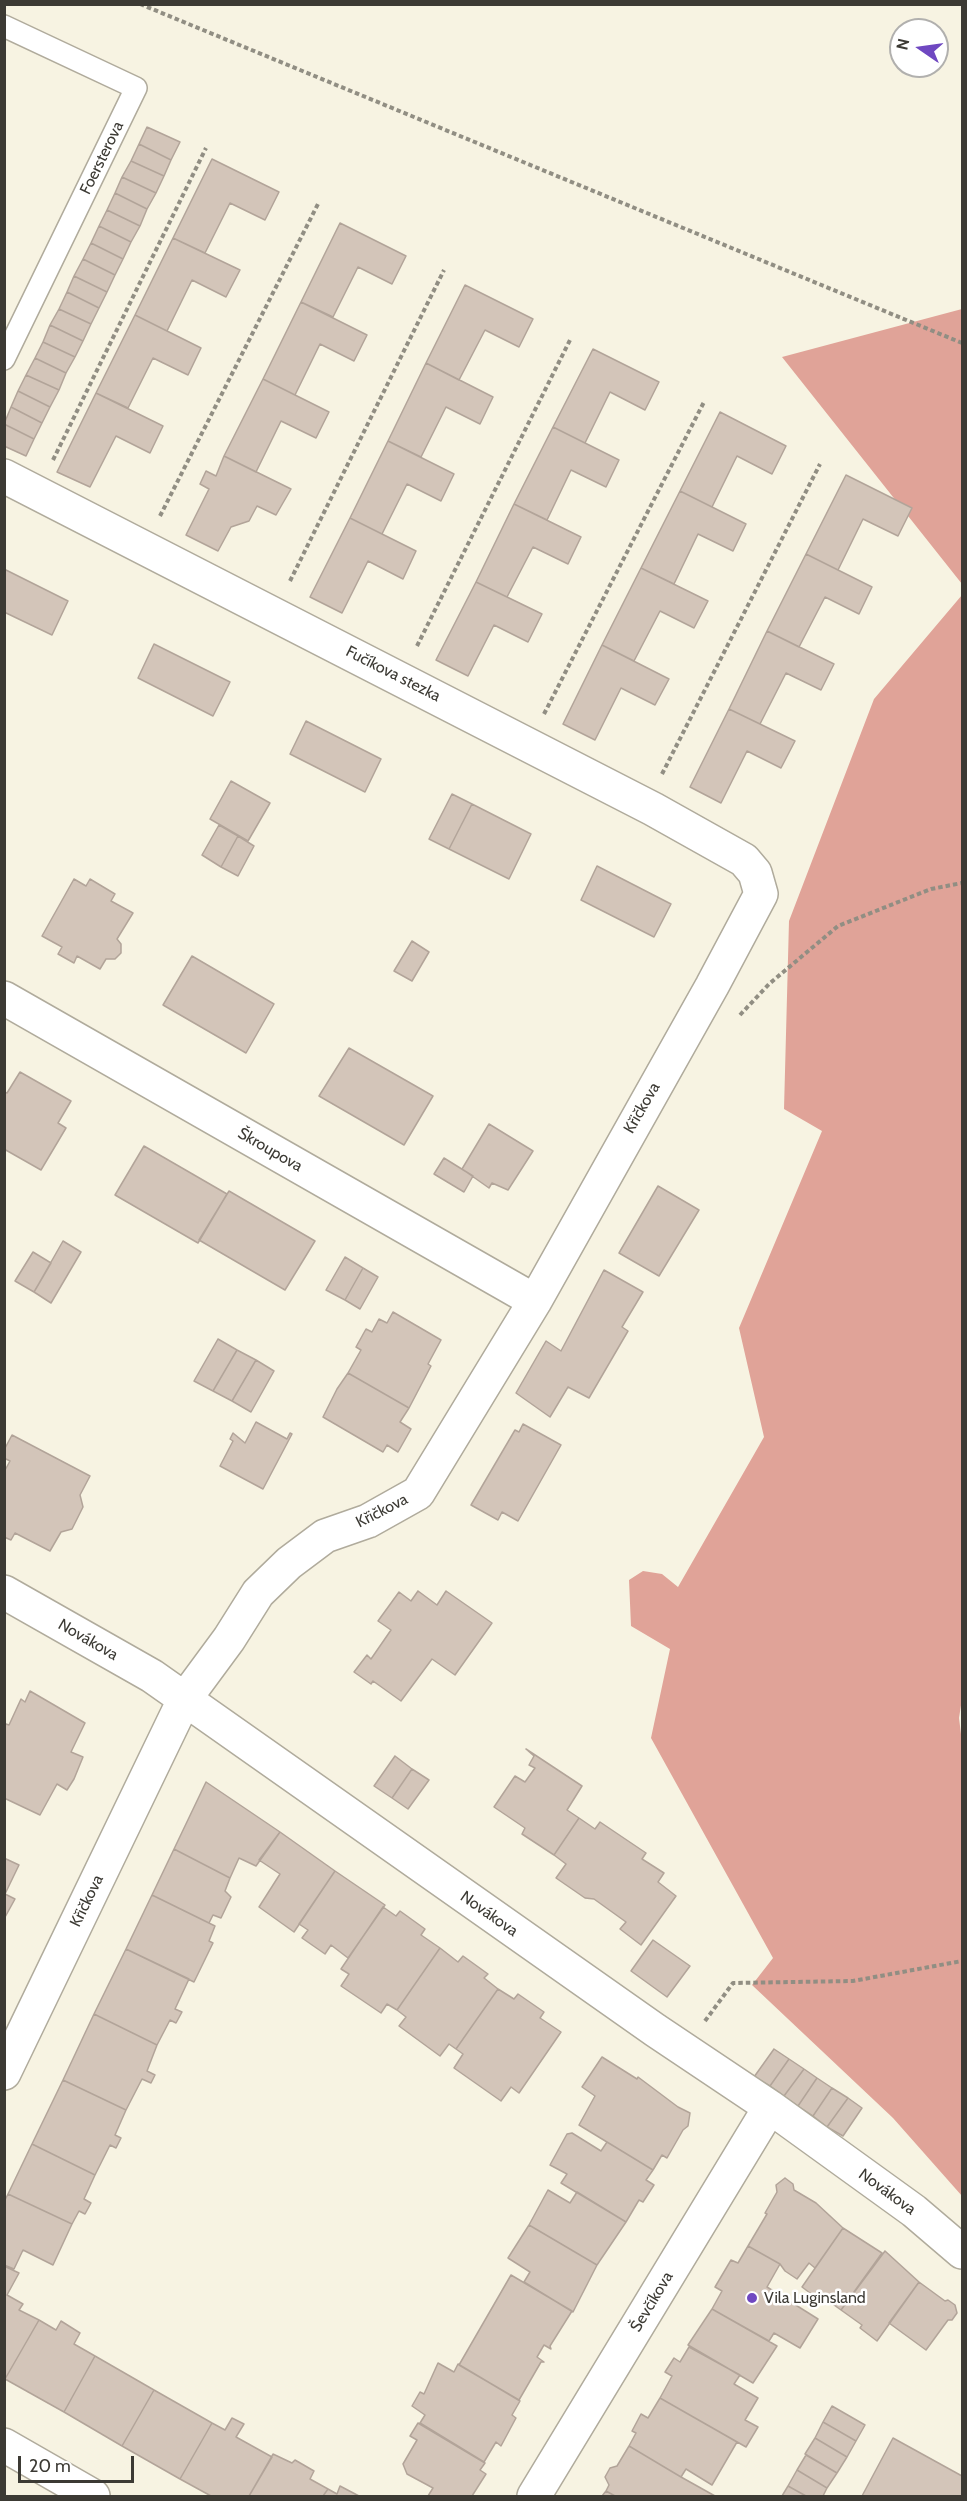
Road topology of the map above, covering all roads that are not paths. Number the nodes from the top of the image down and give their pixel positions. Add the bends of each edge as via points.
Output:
1 (4, 26) edge
2 (4, 359) edge
3 (4, 477) edge
4 (761, 894) joint
5 (4, 998) edge
6 (535, 1301) junction
7 (4, 1592) edge
8 (184, 1700) junction
9 (4, 2073) edge
10 (770, 2107) junction
11 (963, 2252) edge
12 (4, 2445) edge
13 (93, 2496) edge
14 (534, 2496) edge

1 - 2 lane, Foersterova via 136,88
3 - 4 street, Fučíkova stezka via 646,805 744,860 755,873
4 - 6 street, Křičkova
5 - 6 street, Škroupova
6 - 8 street, Křičkova via 418,1493 368,1521 325,1536 289,1563 258,1593
7 - 8 street, Novákova via 152,1676
8 - 9 street, Křičkova
8 - 10 street, Novákova
10 - 11 street, Novákova via 914,2211
10 - 14 street, Ševčíkova
12 - 13 street

